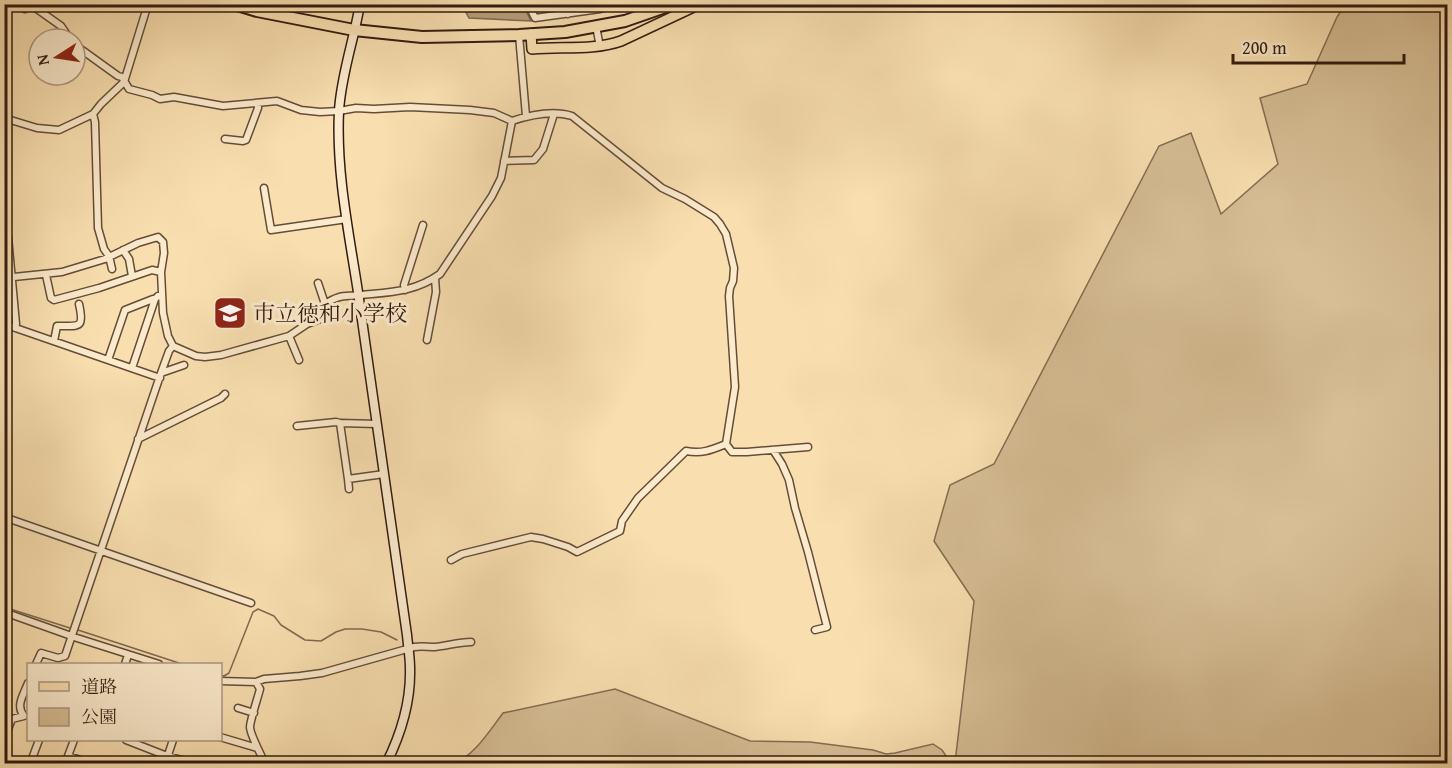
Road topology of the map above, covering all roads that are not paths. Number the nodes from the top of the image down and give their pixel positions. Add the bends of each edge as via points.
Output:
1 (7, 4) edge
2 (148, 4) edge
3 (307, 4) edge
4 (320, 4) edge
5 (360, 4) edge
6 (528, 4) edge
7 (563, 4) edge
8 (618, 4) edge
9 (674, 4) edge
10 (700, 4) edge
11 (25, 6) edge
12 (238, 6) edge
13 (598, 7) edge
14 (257, 8) edge
15 (4, 11) edge
16 (568, 14) junction
17 (596, 26) junction
18 (62, 27) edge
19 (354, 30) junction
20 (525, 35) junction
21 (600, 47) junction
22 (87, 54) edge
23 (124, 82) junction
24 (258, 103) junction
25 (339, 111) junction
26 (93, 114) junction
27 (554, 114) junction
28 (526, 116) junction
29 (6, 118) edge
30 (512, 121) junction
31 (4, 130) edge
32 (225, 139) dead end
33 (504, 161) junction
34 (264, 188) dead end
35 (347, 219) junction
36 (423, 225) dead end
37 (5, 228) edge
38 (123, 250) junction
39 (109, 256) junction
40 (112, 269) dead end
41 (161, 272) junction
42 (46, 274) junction
43 (132, 276) junction
44 (8, 278) edge
45 (435, 278) junction
46 (318, 283) dead end
47 (405, 290) junction
48 (162, 295) junction
49 (358, 295) junction
50 (156, 299) junction
51 (79, 304) dead end
52 (325, 304) junction
53 (4, 324) edge
54 (15, 328) junction
55 (289, 336) junction
56 (426, 340) dead end
57 (54, 341) junction
58 (173, 346) junction
59 (108, 360) junction
60 (299, 360) dead end
61 (184, 365) dead end
62 (132, 369) junction
63 (160, 375) junction
64 (225, 394) dead end
65 (340, 423) junction
66 (377, 424) junction
67 (297, 426) dead end
68 (138, 439) junction
69 (726, 444) junction
70 (808, 447) dead end
71 (772, 450) junction
72 (384, 474) junction
73 (348, 479) junction
74 (349, 489) dead end
75 (4, 518) edge
76 (100, 551) junction
77 (451, 560) dead end
78 (251, 603) dead end
79 (4, 612) edge
80 (815, 630) dead end
81 (72, 636) junction
82 (471, 642) dead end
83 (408, 649) junction
84 (128, 655) junction
85 (36, 663) edge
86 (125, 663) edge
87 (156, 663) edge
88 (222, 681) edge
89 (256, 682) junction
90 (27, 685) edge
91 (238, 708) dead end
92 (254, 713) junction
93 (26, 717) edge
94 (222, 738) edge
95 (4, 739) edge
96 (39, 741) edge
97 (74, 741) edge
98 (129, 741) edge
99 (173, 741) edge
100 (257, 748) junction
101 (68, 756) junction
102 (167, 756) junction
103 (30, 764) edge
104 (65, 764) edge
105 (93, 764) edge
106 (165, 764) edge
107 (197, 764) edge
108 (265, 764) edge
109 (386, 764) edge

1 - 15 street
2 - 23 street
3 - 4 street
5 - 19 street
6 - 16 street via 535,18
7 - 16 street
8 - 13 street
9 - 17 highway via 625,21
10 - 21 main road
11 - 18 street
12 - 14 highway
13 - 16 street
14 - 19 highway
17 - 20 highway
17 - 21 street
19 - 20 highway via 422,37
19 - 25 street
20 - 21 main road via 532,49
20 - 28 street
22 - 23 street
23 - 24 street via 129,89 160,99 174,97 223,106
23 - 26 street
24 - 25 street via 277,101 301,110
24 - 32 street via 246,140
25 - 30 street via 410,107 470,110 494,113
25 - 35 street
26 - 29 street via 58,130
26 - 39 street via 98,228
27 - 28 street
27 - 33 street via 543,148 534,160
27 - 69 street via 572,116 662,188 714,217 726,234 734,268 729,296 735,387
28 - 30 street
29 - 31 street
30 - 33 street
33 - 45 street via 492,196
34 - 35 street via 271,231
35 - 49 street
36 - 47 street
37 - 44 street via 9,237
38 - 39 street
38 - 41 street via 158,237 164,253
38 - 43 street
39 - 40 street
39 - 42 street
41 - 43 street via 152,270
41 - 48 street
42 - 43 street via 54,300
42 - 44 street
44 - 54 street
45 - 47 street
45 - 56 street via 436,292
46 - 52 street
47 - 49 street
48 - 50 street
48 - 58 street
49 - 52 street via 336,297
49 - 66 street
50 - 59 street via 125,310
50 - 62 street
51 - 57 street via 81,321 73,327 57,326
52 - 55 street via 325,316
53 - 54 street
54 - 57 street
55 - 58 street via 205,357
55 - 60 street
57 - 59 street
58 - 63 street
59 - 62 street
61 - 63 street
62 - 63 street
63 - 68 street
64 - 68 street
65 - 66 street
65 - 67 street
65 - 73 street
66 - 72 street
68 - 76 street
69 - 71 street via 732,452
69 - 77 street via 696,453 686,451 638,498 622,521 620,531 577,552 531,537
70 - 71 street
71 - 80 street via 789,480 826,627
72 - 73 street
72 - 83 street
73 - 74 street
75 - 76 street
76 - 78 street
76 - 81 street
79 - 81 street
81 - 84 street
81 - 85 street via 65,656 41,653
82 - 83 street
83 - 89 street via 322,673
83 - 109 street via 410,669 404,720
84 - 86 street
84 - 87 street
88 - 89 street
89 - 92 street via 260,689
90 - 93 street via 19,705
91 - 92 street
92 - 100 street via 250,728
93 - 95 street via 12,719
94 - 100 street
96 - 103 street
97 - 101 street
98 - 102 street
99 - 102 street
100 - 108 street
101 - 104 street
101 - 105 street
102 - 106 street
102 - 107 street

